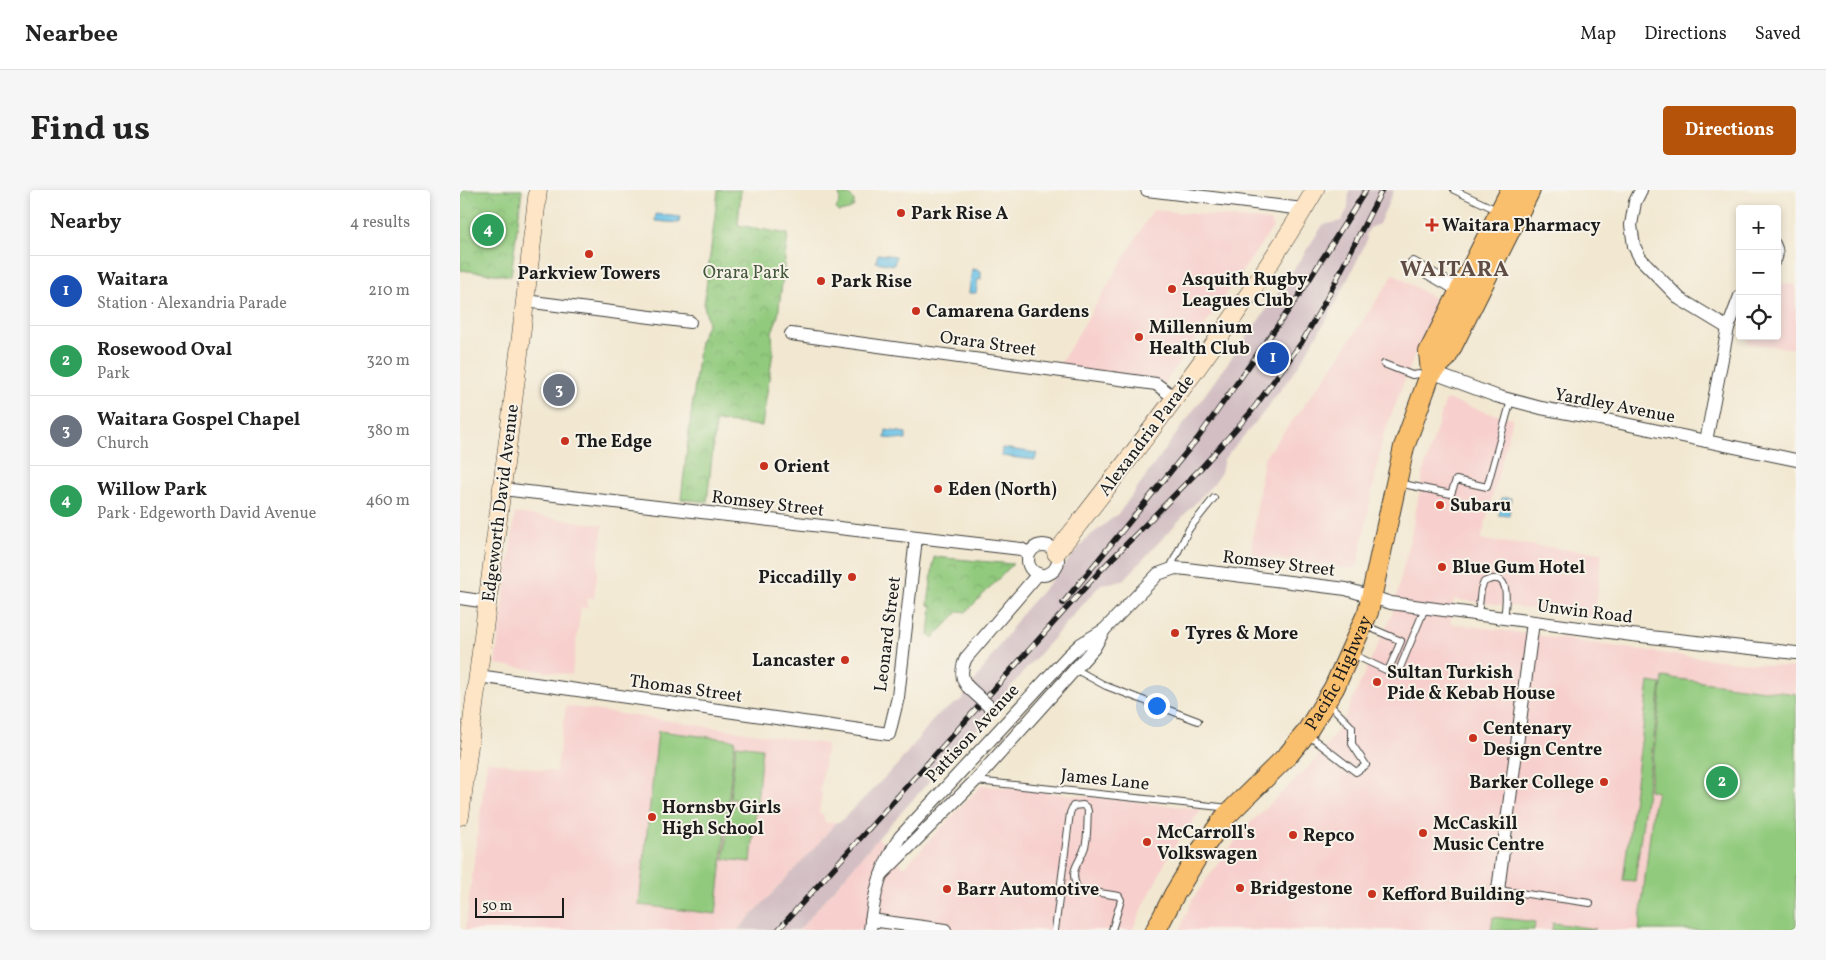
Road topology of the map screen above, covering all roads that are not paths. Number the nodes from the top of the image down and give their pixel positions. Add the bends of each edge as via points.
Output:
1 (538, 190) edge
2 (1147, 190) edge
3 (1315, 190) edge
4 (1454, 190) edge
5 (1511, 190) edge
6 (1530, 190) edge
7 (1640, 190) edge
8 (1303, 209) junction
9 (1500, 211) junction
10 (1413, 264) dead end
11 (1467, 296) junction
12 (525, 301) junction
13 (1736, 307) edge
14 (690, 322) dead end
15 (1728, 328) junction
16 (791, 334) dead end
17 (1384, 364) dead end
18 (1431, 372) junction
19 (1175, 398) junction
20 (1511, 400) junction
21 (1706, 441) junction
22 (1796, 460) edge
23 (1397, 483) junction
24 (502, 489) junction
25 (1214, 498) dead end
26 (916, 538) junction
27 (1029, 553) junction
28 (1056, 553) junction
29 (1175, 569) junction
30 (1038, 574) junction
31 (1372, 596) junction
32 (460, 598) edge
33 (487, 602) junction
34 (1425, 608) junction
35 (1478, 614) junction
36 (1504, 618) junction
37 (1533, 622) junction
38 (1363, 624) junction
39 (1104, 630) junction
40 (1401, 641) junction
41 (1410, 645) junction
42 (1796, 652) edge
43 (1350, 653) junction
44 (1075, 669) junction
45 (1388, 671) junction
46 (478, 676) junction
47 (1326, 701) junction
48 (1198, 721) dead end
49 (1006, 722) junction
50 (889, 734) joint
51 (1306, 734) junction
52 (975, 781) junction
53 (1233, 808) junction
54 (460, 816) edge
55 (879, 880) junction
56 (1498, 890) joint
57 (1590, 903) dead end
58 (870, 925) edge
59 (945, 930) edge
60 (1055, 930) edge
61 (1112, 930) edge
62 (1156, 930) edge

1 - 12 main road, Edgeworth David Avenue
2 - 8 street
3 - 8 main road, Alexandria Parade
4 - 9 lane
5 - 9 main road, Pacific Highway
6 - 11 main road, Pacific Highway
7 - 15 street via 1631,225 1634,246 1640,258 1680,300
8 - 19 main road, Alexandria Parade
9 - 11 main road, Pacific Highway
10 - 11 street
11 - 18 main road, Pacific Highway via 1429,352
12 - 14 street
12 - 24 main road, Edgeworth David Avenue
13 - 15 street
15 - 21 street
16 - 19 street, Orara Street via 1156,384
17 - 18 lane via 1412,375
18 - 20 street, Yardley Avenue
18 - 23 main road, Pacific Highway via 1404,447
19 - 28 main road, Alexandria Parade
20 - 21 street, Yardley Avenue
20 - 23 lane via 1486,487 1456,480 1451,494
21 - 22 street, Yardley Avenue
23 - 31 main road, Pacific Highway
24 - 26 street, Romsey Street
24 - 33 main road, Edgeworth David Avenue
25 - 29 lane via 1189,529
26 - 27 street, Romsey Street via 1022,549
26 - 50 street, Leonard Street via 898,697
27 - 28 street via 1040,545 1050,546
27 - 30 street via 1030,567
28 - 30 street via 1055,568 1048,574
29 - 31 street, Romsey Street via 1346,589
29 - 39 street, Pattison Avenue via 1154,578
30 - 49 street, bridge via 966,658 962,674 968,687
31 - 34 street, Unwin Road via 1391,603
31 - 38 main road, Pacific Highway
32 - 33 street
33 - 46 main road, Edgeworth David Avenue
34 - 35 street, Unwin Road
34 - 41 lane
35 - 36 street, Unwin Road
35 - 36 lane via 1484,582 1496,578 1506,587
36 - 37 street, Unwin Road
37 - 42 street, Unwin Road
37 - 56 street
38 - 40 lane
38 - 43 main road, Pacific Highway
39 - 44 street, Pattison Avenue via 1094,648
39 - 49 street, Pattison Avenue via 1066,656
40 - 41 lane
40 - 45 lane
41 - 45 lane via 1397,675
43 - 45 lane
43 - 47 main road, Pacific Highway
44 - 48 lane via 1106,686
44 - 52 street, Pattison Avenue
46 - 50 street, Thomas Street
46 - 54 main road, Edgeworth David Avenue via 470,712
47 - 51 main road, Pacific Highway
47 - 51 lane via 1352,727 1352,744 1366,765 1356,772
49 - 55 street, Pattison Avenue via 900,837
51 - 53 main road, Pacific Highway
52 - 53 lane, James Lane
52 - 55 street, Pattison Avenue
53 - 62 main road, Pacific Highway via 1200,852
55 - 58 street
56 - 57 lane
58 - 59 street
60 - 61 lane via 1070,813 1073,806 1078,805 1088,811 1085,847 1074,878 1081,890 1119,896 1121,900

